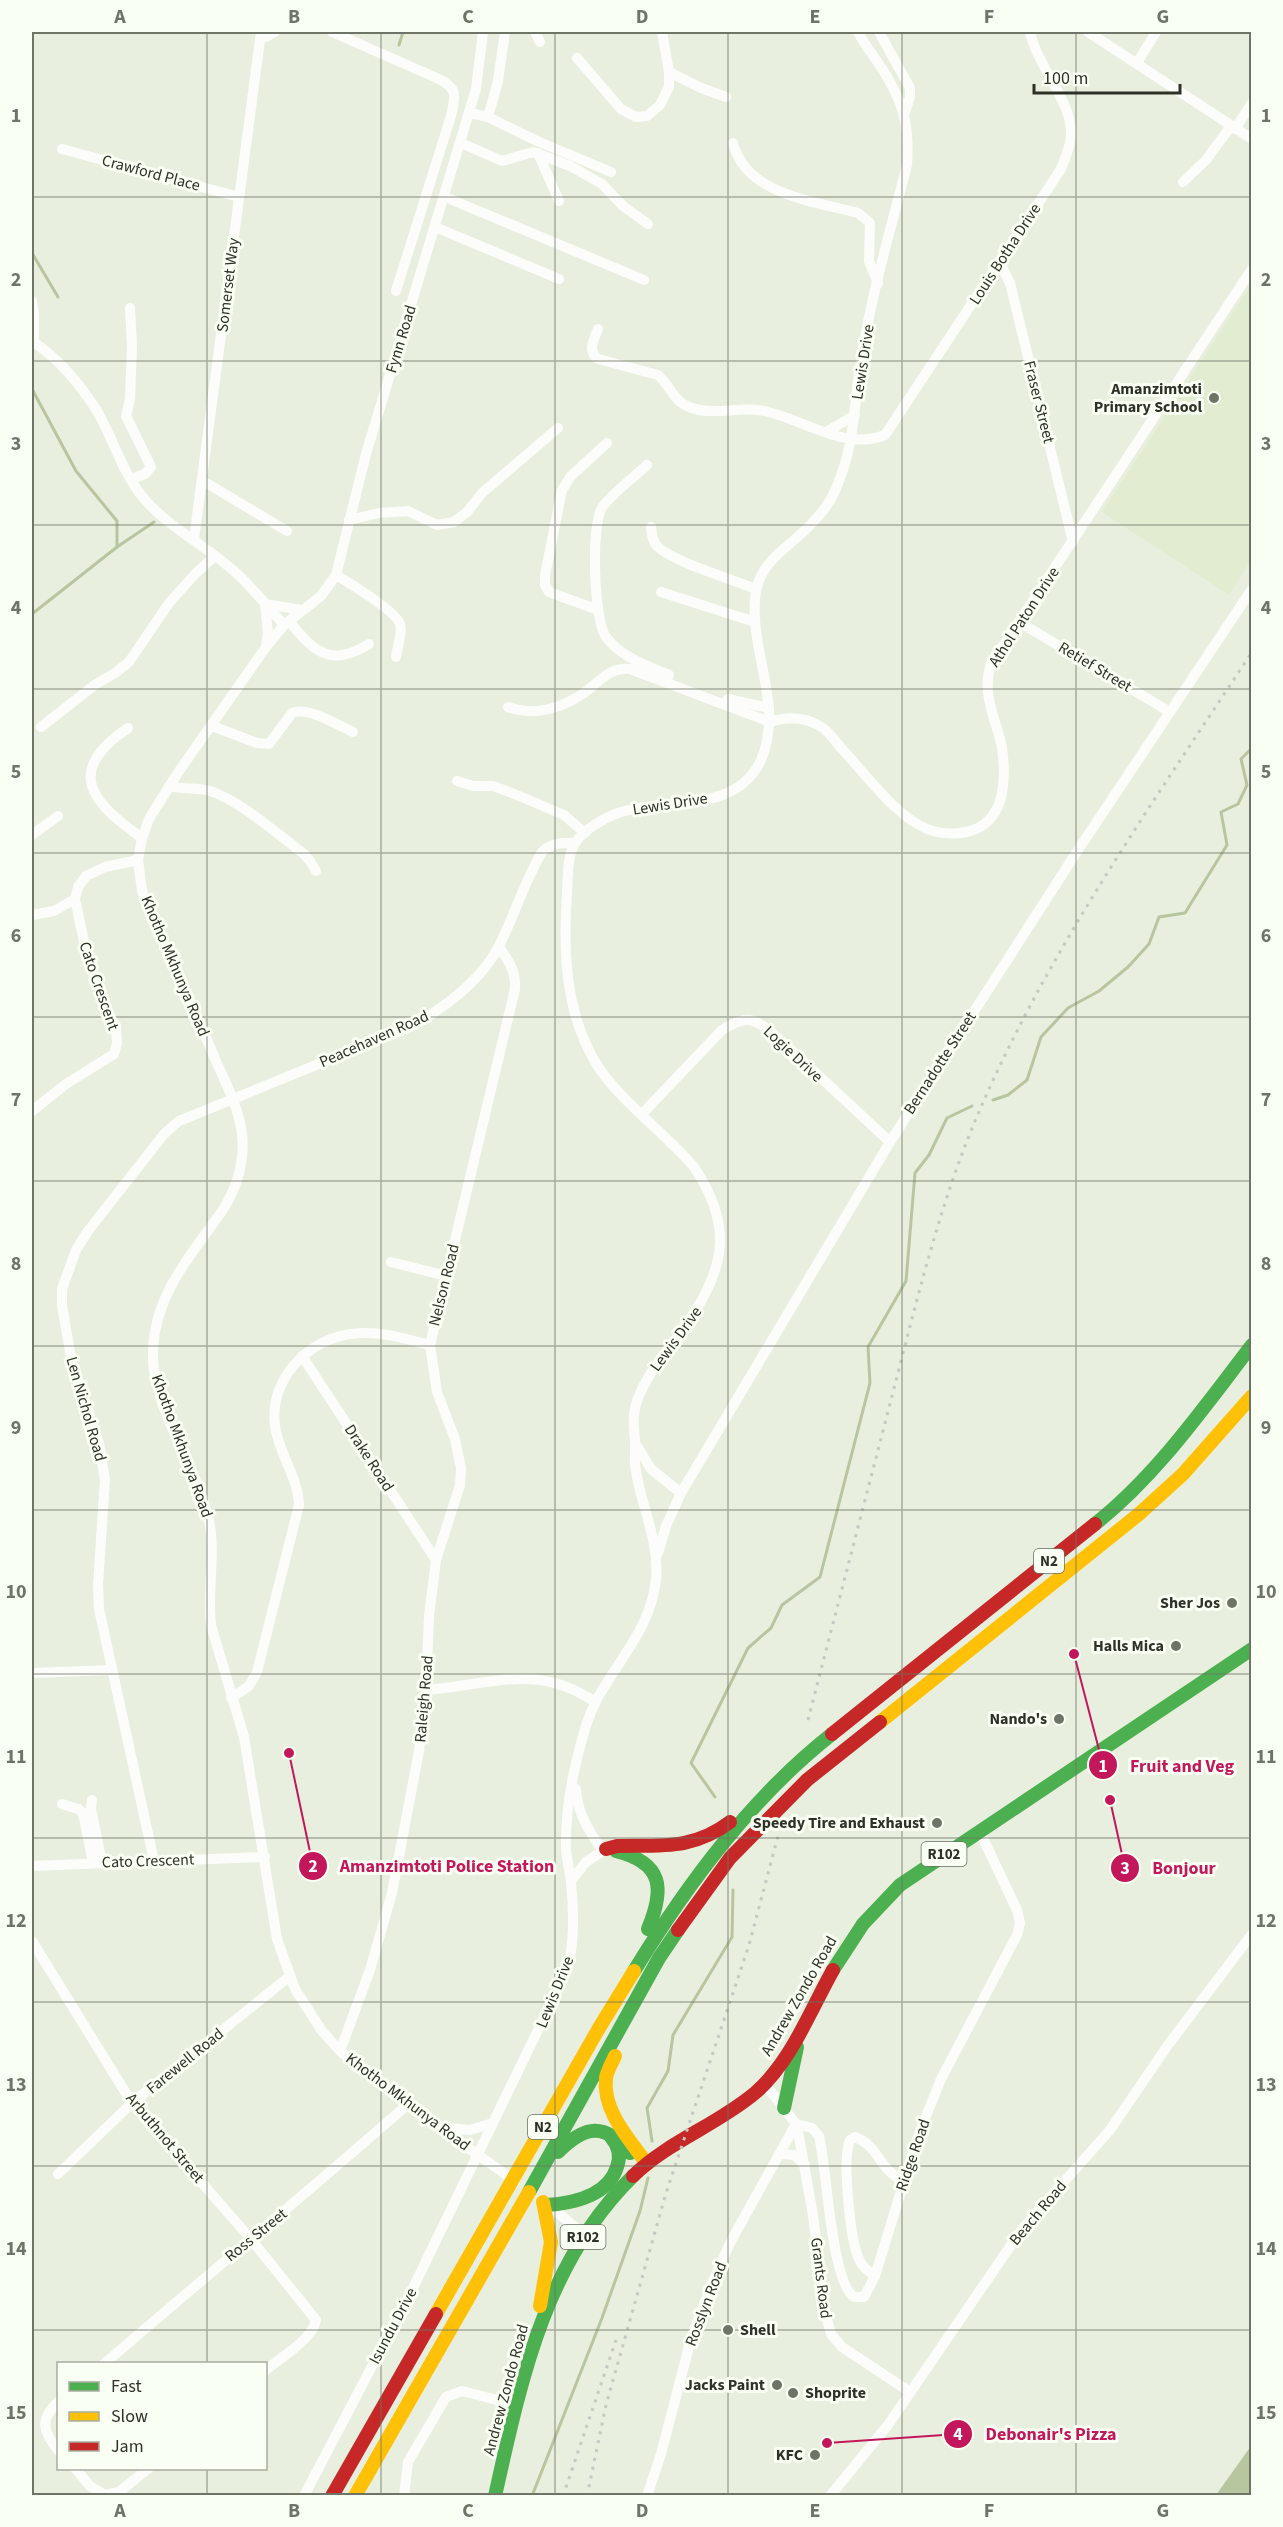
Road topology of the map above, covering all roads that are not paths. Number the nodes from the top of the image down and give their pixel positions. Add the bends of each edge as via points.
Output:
1 (274, 32) edge
2 (332, 32) edge
3 (483, 32) edge
4 (505, 32) edge
5 (535, 32) edge
6 (662, 32) edge
7 (858, 32) edge
8 (879, 32) edge
9 (1030, 32) edge
10 (1088, 32) edge
11 (1156, 32) edge
12 (261, 34) edge
13 (540, 42) dead end
14 (577, 58) dead end
15 (1137, 63) junction
16 (669, 72) junction
17 (726, 97) dead end
18 (1251, 103) edge
19 (470, 112) junction
20 (905, 112) junction
21 (488, 117) junction
22 (1233, 128) junction
23 (1251, 140) edge
24 (460, 143) junction
25 (733, 143) dead end
26 (62, 149) dead end
27 (538, 153) junction
28 (611, 172) dead end
29 (1183, 182) dead end
30 (239, 197) junction
31 (445, 197) junction
32 (559, 201) dead end
33 (648, 224) dead end
34 (435, 227) junction
35 (1000, 263) junction
36 (1251, 270) edge
37 (559, 279) dead end
38 (644, 280) dead end
39 (878, 283) junction
40 (396, 291) dead end
41 (32, 301) edge
42 (130, 308) dead end
43 (598, 329) dead end
44 (33, 342) edge
45 (855, 415) junction
46 (558, 428) dead end
47 (826, 432) junction
48 (853, 438) junction
49 (608, 443) dead end
50 (647, 465) dead end
51 (130, 479) junction
52 (203, 481) junction
53 (349, 520) junction
54 (651, 527) dead end
55 (287, 531) dead end
56 (194, 539) junction
57 (1073, 542) junction
58 (215, 556) junction
59 (336, 575) junction
60 (756, 589) junction
61 (1251, 589) edge
62 (661, 592) dead end
63 (265, 604) junction
64 (302, 610) junction
65 (598, 610) junction
66 (755, 622) junction
67 (1019, 622) junction
68 (286, 623) junction
69 (369, 644) dead end
70 (266, 647) junction
71 (396, 657) dead end
72 (508, 707) dead end
73 (769, 708) junction
74 (1170, 712) junction
75 (770, 722) junction
76 (212, 726) junction
77 (41, 727) dead end
78 (128, 728) dead end
79 (353, 732) dead end
80 (457, 781) dead end
81 (169, 786) junction
82 (58, 816) dead end
83 (585, 833) junction
84 (32, 835) edge
85 (142, 838) junction
86 (575, 843) junction
87 (138, 860) junction
88 (316, 871) dead end
89 (75, 899) junction
90 (32, 915) edge
91 (498, 947) junction
92 (232, 1099) junction
93 (32, 1111) edge
94 (642, 1114) junction
95 (890, 1142) junction
96 (390, 1262) dead end
97 (447, 1276) junction
98 (430, 1346) junction
99 (1251, 1346) edge
100 (302, 1356) junction
101 (1251, 1396) edge
102 (635, 1443) junction
103 (681, 1493) junction
104 (658, 1553) junction
105 (436, 1560) junction
106 (1251, 1648) edge
107 (112, 1670) junction
108 (32, 1673) edge
109 (426, 1690) junction
110 (231, 1698) junction
111 (596, 1702) junction
112 (799, 1762) junction
113 (576, 1768) junction
114 (92, 1800) dead end
115 (62, 1803) dead end
116 (979, 1830) junction
117 (604, 1850) junction
118 (265, 1857) junction
119 (154, 1861) junction
120 (97, 1863) junction
121 (32, 1866) edge
122 (571, 1881) junction
123 (683, 1922) junction
124 (1251, 1934) edge
125 (32, 1941) edge
126 (290, 1976) junction
127 (618, 1995) junction
128 (801, 2031) junction
129 (340, 2051) junction
130 (765, 2084) junction
131 (132, 2103) junction
132 (407, 2105) junction
133 (784, 2108) junction
134 (493, 2123) junction
135 (796, 2124) junction
136 (438, 2127) junction
137 (609, 2134) junction
138 (780, 2154) junction
139 (478, 2155) junction
140 (805, 2165) junction
141 (641, 2169) junction
142 (58, 2174) dead end
143 (539, 2174) junction
144 (611, 2181) junction
145 (904, 2181) junction
146 (543, 2202) junction
147 (584, 2234) junction
148 (250, 2238) junction
149 (875, 2276) junction
150 (535, 2340) junction
151 (106, 2362) edge
152 (267, 2369) edge
153 (910, 2392) junction
154 (57, 2404) edge
155 (516, 2405) junction
156 (57, 2449) edge
157 (76, 2470) edge
158 (148, 2470) edge
159 (366, 2476) junction
160 (304, 2496) edge
161 (332, 2496) edge
162 (355, 2496) edge
163 (363, 2496) edge
164 (404, 2496) edge
165 (495, 2496) edge
166 (647, 2496) edge
167 (830, 2496) edge

1 - 12 street via 266,37
2 - 40 street via 450,84 454,93 451,116
3 - 19 street, Fynn Road via 481,66
4 - 21 street
5 - 13 street
6 - 16 street
7 - 20 street, Lewis Drive
8 - 20 street via 910,88
9 - 35 street, Louis Botha Drive via 1033,47 1070,121 1070,146 1061,169
10 - 15 street
11 - 15 street
12 - 30 street, Somerset Way
14 - 16 street via 621,109 636,117 647,116 660,105 669,87
15 - 22 street
16 - 17 street
18 - 22 street
19 - 21 street
19 - 24 street, Fynn Road
20 - 39 street, Lewis Drive via 907,165
21 - 28 street
22 - 23 street
22 - 29 street
24 - 27 street via 502,161
24 - 31 street, Fynn Road
25 - 39 street via 743,164 767,184 866,218 870,229 869,261
26 - 30 street, Crawford Place
27 - 32 street
27 - 33 street via 595,178
30 - 52 street, Somerset Way
31 - 34 street, Fynn Road
31 - 38 street
34 - 37 street
34 - 53 street, Fynn Road
35 - 48 street, Louis Botha Drive via 885,435
35 - 57 street, Fraser Street via 1010,283
36 - 57 street, Athol Paton Drive
39 - 45 street, Lewis Drive via 860,368
41 - 44 street
42 - 51 street via 132,346 126,416 151,467 145,474
43 - 47 street via 592,348 594,356 658,375 680,403 691,408 762,411
44 - 51 street via 71,376 97,412
45 - 47 street
45 - 48 street, Lewis Drive
46 - 53 street via 454,522 437,525 408,511
47 - 48 street
48 - 60 street, Lewis Drive via 838,484 826,506 812,524 776,554 762,572
49 - 65 street via 571,476 562,490 545,575 549,592
50 - 65 street via 602,507 596,520
51 - 56 street via 145,500
52 - 55 street
52 - 56 street, Somerset Way
53 - 59 street, Fynn Road
54 - 60 street via 652,539 668,555
56 - 58 street
57 - 67 street, Athol Paton Drive
58 - 63 street
58 - 77 street via 170,603 129,662
59 - 64 street, Fynn Road via 321,596
59 - 71 street via 397,617 401,628
60 - 66 street, Lewis Drive
61 - 74 street, Bernadotte Street
62 - 66 street
63 - 64 street
63 - 68 street
63 - 70 street
64 - 68 street, Fynn Road
65 - 73 street via 605,636 643,665 730,700
66 - 73 street, Lewis Drive
67 - 74 street, Retief Street
67 - 75 street, Athol Paton Drive via 991,664 987,677 1002,747 1002,792 996,812 985,825 969,832 930,830 914,822 899,811 823,728 793,717
68 - 69 street via 321,652 347,655
68 - 70 street, Khotho Mkhunya Road
70 - 76 street, Khotho Mkhunya Road
72 - 75 street via 531,712 551,708 623,668
73 - 75 street, Lewis Drive
74 - 95 street, Bernadotte Street
75 - 83 street, Lewis Drive via 759,763 734,790 695,802 617,813
76 - 79 street via 268,744 297,710
76 - 81 street, Khotho Mkhunya Road
78 - 85 street via 99,751 89,778 108,811
80 - 83 street via 512,793 564,815
81 - 85 street, Khotho Mkhunya Road
81 - 88 street via 206,790 231,801 304,854
82 - 84 street
83 - 86 street, Lewis Drive
85 - 87 street, Khotho Mkhunya Road
86 - 91 street, Peacehaven Road via 558,843 542,852
86 - 94 street, Lewis Drive via 569,864 564,933 572,1002 580,1033 598,1067
87 - 89 street via 105,867 86,876
87 - 92 street, Khotho Mkhunya Road via 142,891 153,921
89 - 90 street
89 - 93 street, Cato Crescent via 86,951 116,1028 117,1043 108,1060 66,1084
91 - 92 street, Peacehaven Road via 477,976 427,1018
91 - 97 street, Nelson Road via 512,966 515,989
92 - 107 street, Len Nichol Road via 171,1126 88,1231 62,1289 68,1345 104,1469 98,1585
92 - 110 street, Khotho Mkhunya Road via 242,1134 238,1176 224,1208 164,1295 152,1353 157,1386 210,1521 209,1607
94 - 95 street, Logie Drive via 722,1030 748,1019 776,1036
94 - 102 street, Lewis Drive via 678,1149 705,1184 715,1208 721,1246 702,1303 651,1372 636,1402
95 - 103 street, Bernadotte Street
96 - 97 street
97 - 98 street, Nelson Road
98 - 100 street, Nelson Road via 394,1336 347,1334
98 - 105 street, Raleigh Road via 433,1378 461,1468 460,1485
99 - 112 main road, N2 via 1185,1431 1100,1520
100 - 105 street, Drake Road
100 - 110 street, Nelson Road via 284,1378 274,1418 278,1441 298,1492 296,1520 257,1672 249,1686
101 - 123 main road, N2 via 1183,1474 1139,1515 807,1779 730,1858
102 - 103 street via 651,1469
102 - 104 street, Lewis Drive via 634,1463
103 - 104 street, Bernadotte Street
104 - 111 street, Lewis Drive via 652,1604 644,1625
105 - 109 street, Raleigh Road
106 - 116 main road, Andrew Zondo Road / R102
107 - 108 street
107 - 119 street, Len Nichol Road
109 - 111 street via 518,1678 543,1679
109 - 129 street, Raleigh Road via 419,1751 392,1893 370,1970
110 - 118 street, Khotho Mkhunya Road via 244,1737
111 - 113 street, Lewis Drive
112 - 117 main road via 704,1840
112 - 127 main road, N2 via 721,1845 673,1908
113 - 117 street via 578,1807
113 - 122 street, Lewis Drive via 567,1828
114 - 120 street
115 - 120 street via 83,1814
116 - 128 main road, Andrew Zondo Road / R102 via 900,1884 874,1909 839,1959
116 - 145 street, Ridge Road via 1020,1923 941,2079
117 - 122 street via 586,1862
117 - 127 main road via 642,1859 656,1876 659,1896 658,1908
118 - 119 street, Cato Crescent
118 - 126 street, Khotho Mkhunya Road via 277,1939
119 - 120 street, Cato Crescent
120 - 121 street, Cato Crescent
122 - 134 street, Lewis Drive via 573,1932 568,1968
123 - 141 main road via 606,2079 609,2102
123 - 143 main road, N2
124 - 153 street, Beach Road via 1110,2130 1022,2229
125 - 131 street, Arbuthnot Street
126 - 129 street, Khotho Mkhunya Road via 308,2010
126 - 131 street, Farewell Road
127 - 161 main road, N2
128 - 130 main road, Andrew Zondo Road / R102
128 - 133 main road
129 - 132 street, Khotho Mkhunya Road
130 - 133 street
130 - 141 main road, Andrew Zondo Road / R102
131 - 142 street, Farewell Road
131 - 148 street, Arbuthnot Street
132 - 136 street, Khotho Mkhunya Road
132 - 148 street, Ross Street via 308,2193
133 - 135 street
134 - 136 street via 470,2130
134 - 139 street, Lewis Drive
135 - 138 street, Rosslyn Road
135 - 140 street, Grants Road
135 - 149 street, Ridge Road via 812,2128 819,2136 843,2284 850,2294 861,2298
136 - 139 street, Khotho Mkhunya Road
137 - 141 main road via 622,2143
137 - 143 main road via 591,2129 576,2134
137 - 144 main road via 620,2157
138 - 140 street via 794,2155
138 - 166 street, Rosslyn Road via 731,2241 692,2335
139 - 146 street, Khotho Mkhunya Road
139 - 160 street, Isundu Drive
140 - 153 street, Grants Road via 831,2334 842,2347
141 - 144 main road
141 - 147 main road, Andrew Zondo Road / R102 via 611,2196
143 - 159 main road, N2
144 - 146 main road via 586,2197 566,2203
145 - 149 street, Ridge Road
145 - 149 street via 888,2172 869,2144 855,2137 850,2140 847,2172 855,2246 862,2265
146 - 147 street, Khotho Mkhunya Road
146 - 150 main road via 552,2250
147 - 150 main road, Andrew Zondo Road / R102
148 - 151 street, Ross Street
148 - 152 street, Arbuthnot Street via 309,2309 315,2323 306,2336
150 - 155 main road, Andrew Zondo Road / R102
153 - 167 street, Beach Road
154 - 156 street via 48,2414 45,2429
155 - 164 street via 462,2391 446,2397 408,2462
155 - 165 main road, Andrew Zondo Road / R102
157 - 158 street via 99,2493 109,2495
159 - 162 main road, N2
159 - 163 main road

